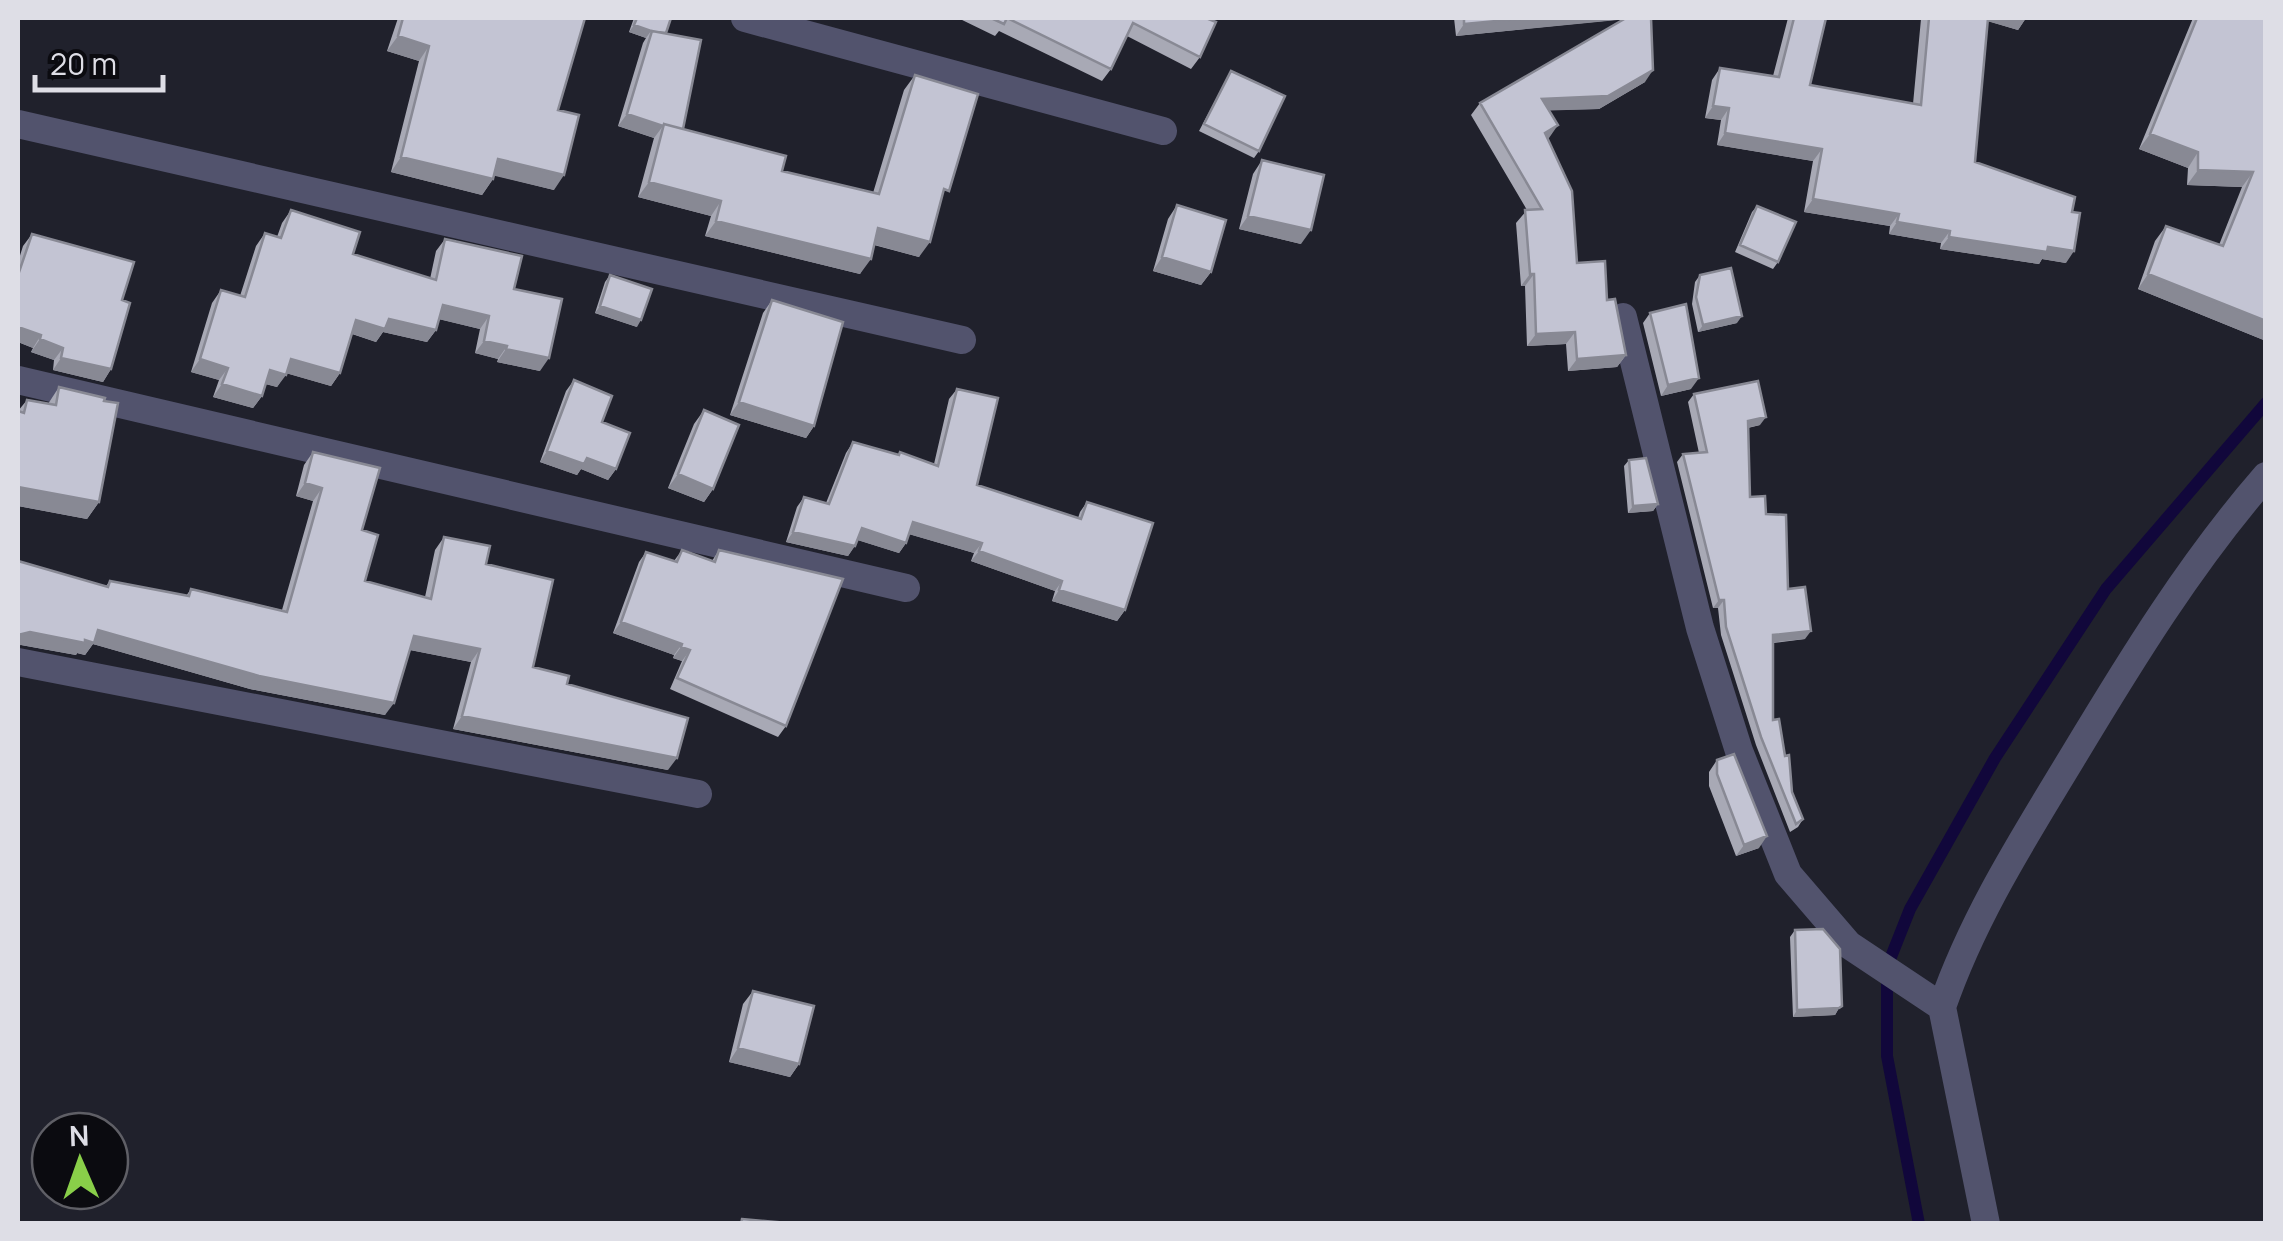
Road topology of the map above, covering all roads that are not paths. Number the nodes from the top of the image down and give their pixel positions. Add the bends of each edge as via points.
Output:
1 (745, 18) edge
2 (18, 115) edge
3 (31, 127) edge
4 (1163, 131) dead end
5 (1623, 317) edge
6 (962, 340) dead end
7 (18, 380) edge
8 (2266, 476) edge
9 (906, 588) dead end
10 (18, 662) edge
11 (698, 794) dead end
12 (1942, 1007) junction
13 (1986, 1224) edge

1 - 4 street
2 - 3 street
3 - 6 street
5 - 12 street via 1700,628 1738,751 1788,874 1849,945
7 - 9 street
8 - 12 street via 2132,658 1990,893
10 - 11 street
12 - 13 street

